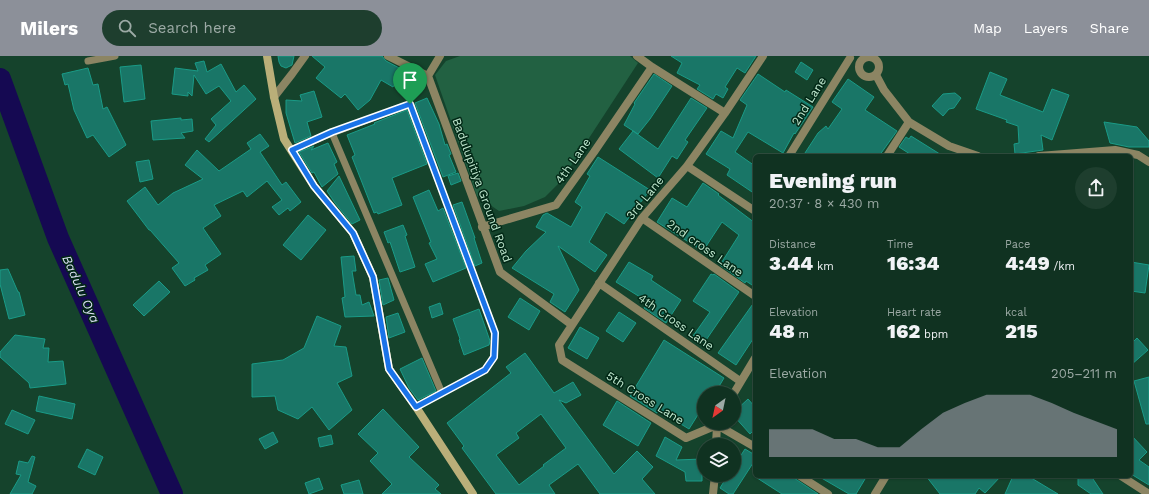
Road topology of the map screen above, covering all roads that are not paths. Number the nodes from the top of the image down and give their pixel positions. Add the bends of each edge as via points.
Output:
1 (115, 56) edge
2 (267, 56) edge
3 (305, 56) edge
4 (388, 56) edge
5 (440, 56) edge
6 (637, 56) edge
7 (763, 56) edge
8 (847, 57) edge
9 (874, 57) edge
10 (88, 61) dead end
11 (861, 62) junction
12 (652, 67) junction
13 (876, 75) junction
14 (428, 76) junction
15 (274, 97) junction
16 (725, 113) junction
17 (909, 122) junction
18 (332, 132) junction
19 (292, 150) junction
20 (790, 154) edge
21 (888, 154) edge
22 (972, 154) edge
23 (1065, 154) edge
24 (1149, 162) edge
25 (687, 166) junction
26 (753, 210) edge
27 (642, 218) junction
28 (482, 227) junction
29 (599, 283) junction
30 (753, 295) edge
31 (572, 325) junction
32 (562, 360) joint
33 (753, 361) edge
34 (740, 381) junction
35 (738, 386) edge
36 (442, 393) junction
37 (416, 407) junction
38 (704, 430) edge
39 (727, 430) edge
40 (753, 446) edge
41 (803, 478) edge
42 (885, 478) edge
43 (1123, 478) edge
44 (714, 482) edge
45 (473, 494) edge
46 (713, 494) edge
47 (828, 494) edge
48 (875, 494) edge
49 (1149, 494) edge

1 - 10 lane
2 - 15 street
3 - 15 street
4 - 14 street
5 - 14 street
6 - 12 street
7 - 16 street, 3rd Lane
8 - 11 street
8 - 20 street, 2nd Lane
9 - 11 street
9 - 13 street via 879,66
11 - 13 street via 860,69 863,75
12 - 16 street
12 - 28 street, 4th Lane via 556,205
13 - 17 street via 884,90
14 - 28 street, Badulupitiya Ground Road
15 - 19 street via 284,139
16 - 25 street, 3rd Lane
17 - 21 street
17 - 22 street via 949,146
18 - 19 lane
18 - 36 lane
18 - 36 lane via 410,104 495,333 494,357 485,370
19 - 37 street via 314,186 353,233 373,277 389,369
23 - 24 street via 1116,150 1138,155
25 - 26 street
25 - 27 street, 3rd Lane
27 - 29 street, 3rd Lane
27 - 30 street, 2nd cross Lane
28 - 31 street, Badulupitiya Ground Road via 500,272
29 - 31 street, 3rd Lane
29 - 34 street, 4th Cross Lane
31 - 32 street, 3rd Lane via 559,345
32 - 38 street, 5th Cross Lane via 686,438
33 - 34 street
34 - 35 street
36 - 37 lane
37 - 45 street
39 - 40 street
41 - 47 street
42 - 48 street
43 - 49 street
44 - 46 street

